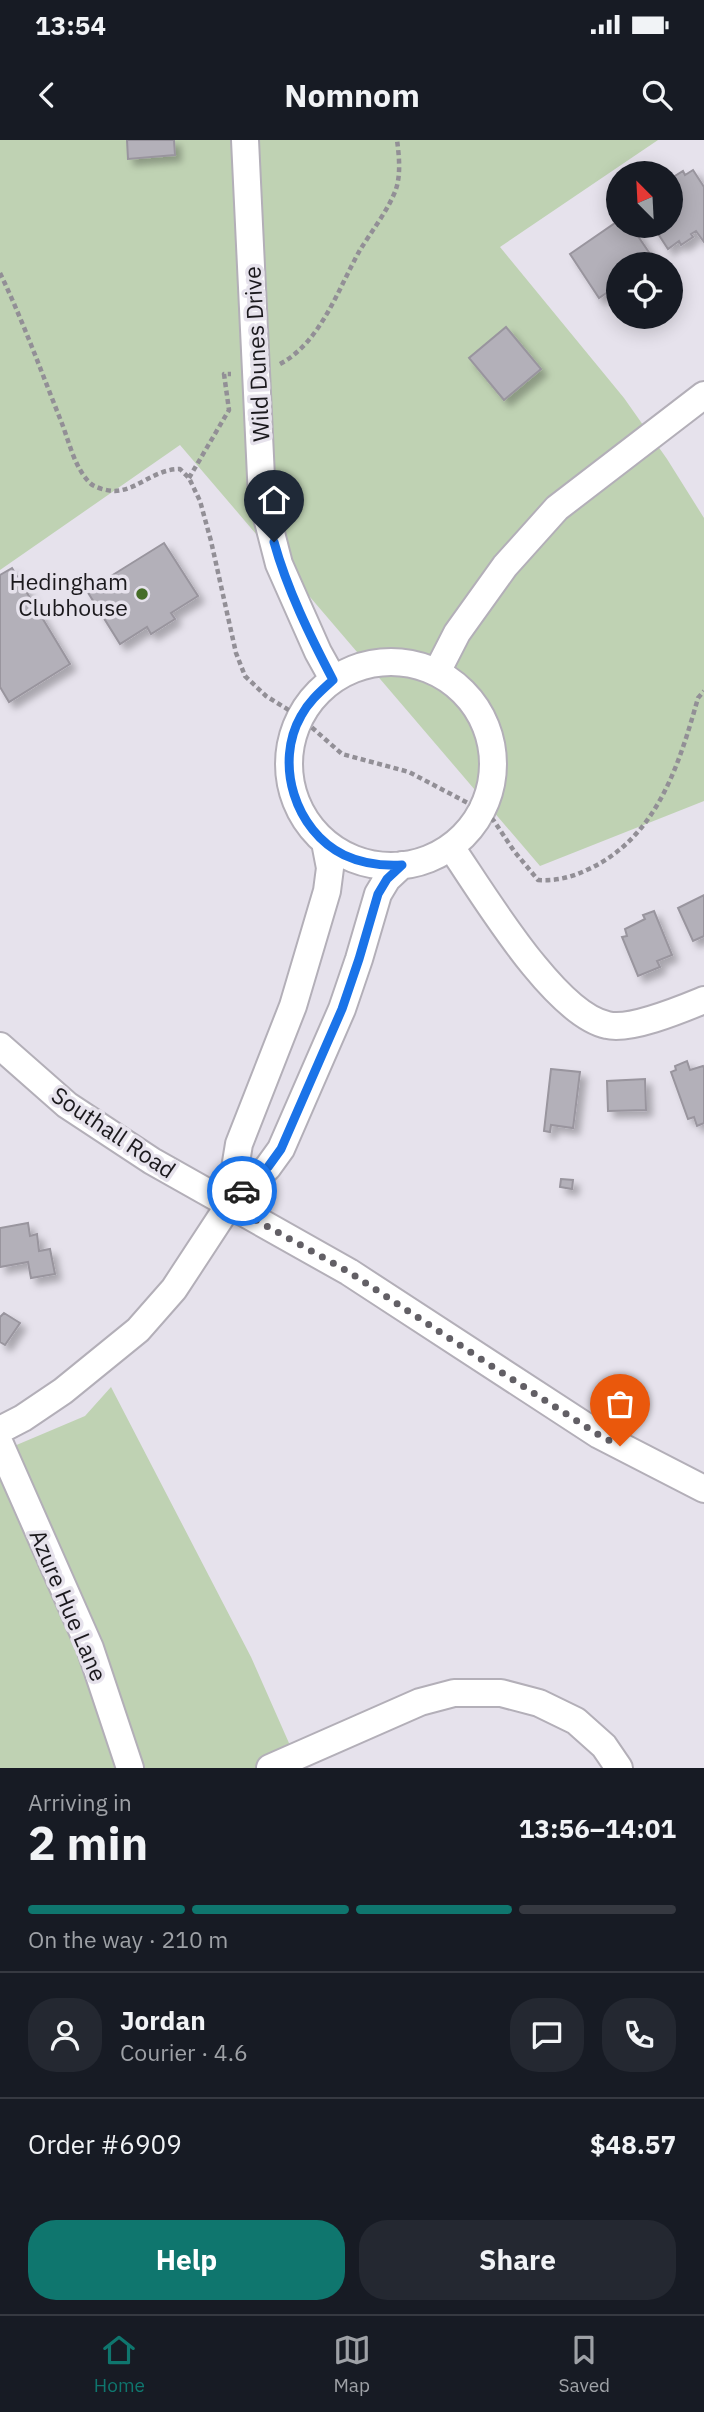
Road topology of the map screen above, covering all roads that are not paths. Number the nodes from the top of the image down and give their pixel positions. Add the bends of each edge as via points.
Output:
1 (245, 140) edge
2 (704, 395) edge
3 (437, 672) junction
4 (333, 680) junction
5 (325, 842) junction
6 (451, 847) junction
7 (402, 865) junction
8 (704, 1000) edge
9 (0, 1046) edge
10 (229, 1205) junction
11 (0, 1430) edge
12 (0, 1444) edge
13 (704, 1489) edge
14 (130, 1768) edge
15 (270, 1768) edge
16 (619, 1768) edge

1 - 4 street, Wild Dunes Drive via 262,498 279,564
2 - 3 street via 557,509 505,566 457,633
3 - 4 street via 417,665 374,663
3 - 6 street via 464,691 483,717 493,748 493,780 483,811
4 - 5 street via 300,716 290,748 289,769 299,809
5 - 7 street via 361,862
5 - 10 street via 330,867 327,891 293,1006 239,1144
6 - 7 street via 430,859
6 - 8 street via 538,969 565,1001 586,1017 608,1026 634,1023
7 - 10 street via 378,894 342,1009 281,1149
9 - 10 street, Southall Road via 67,1105
10 - 11 street via 174,1289 138,1330 63,1391
10 - 13 street, Southall Road via 349,1272 599,1435
12 - 14 street, Azure Hue Lane via 90,1648
15 - 16 street via 420,1702 454,1693 501,1693 539,1703 576,1721 604,1746

